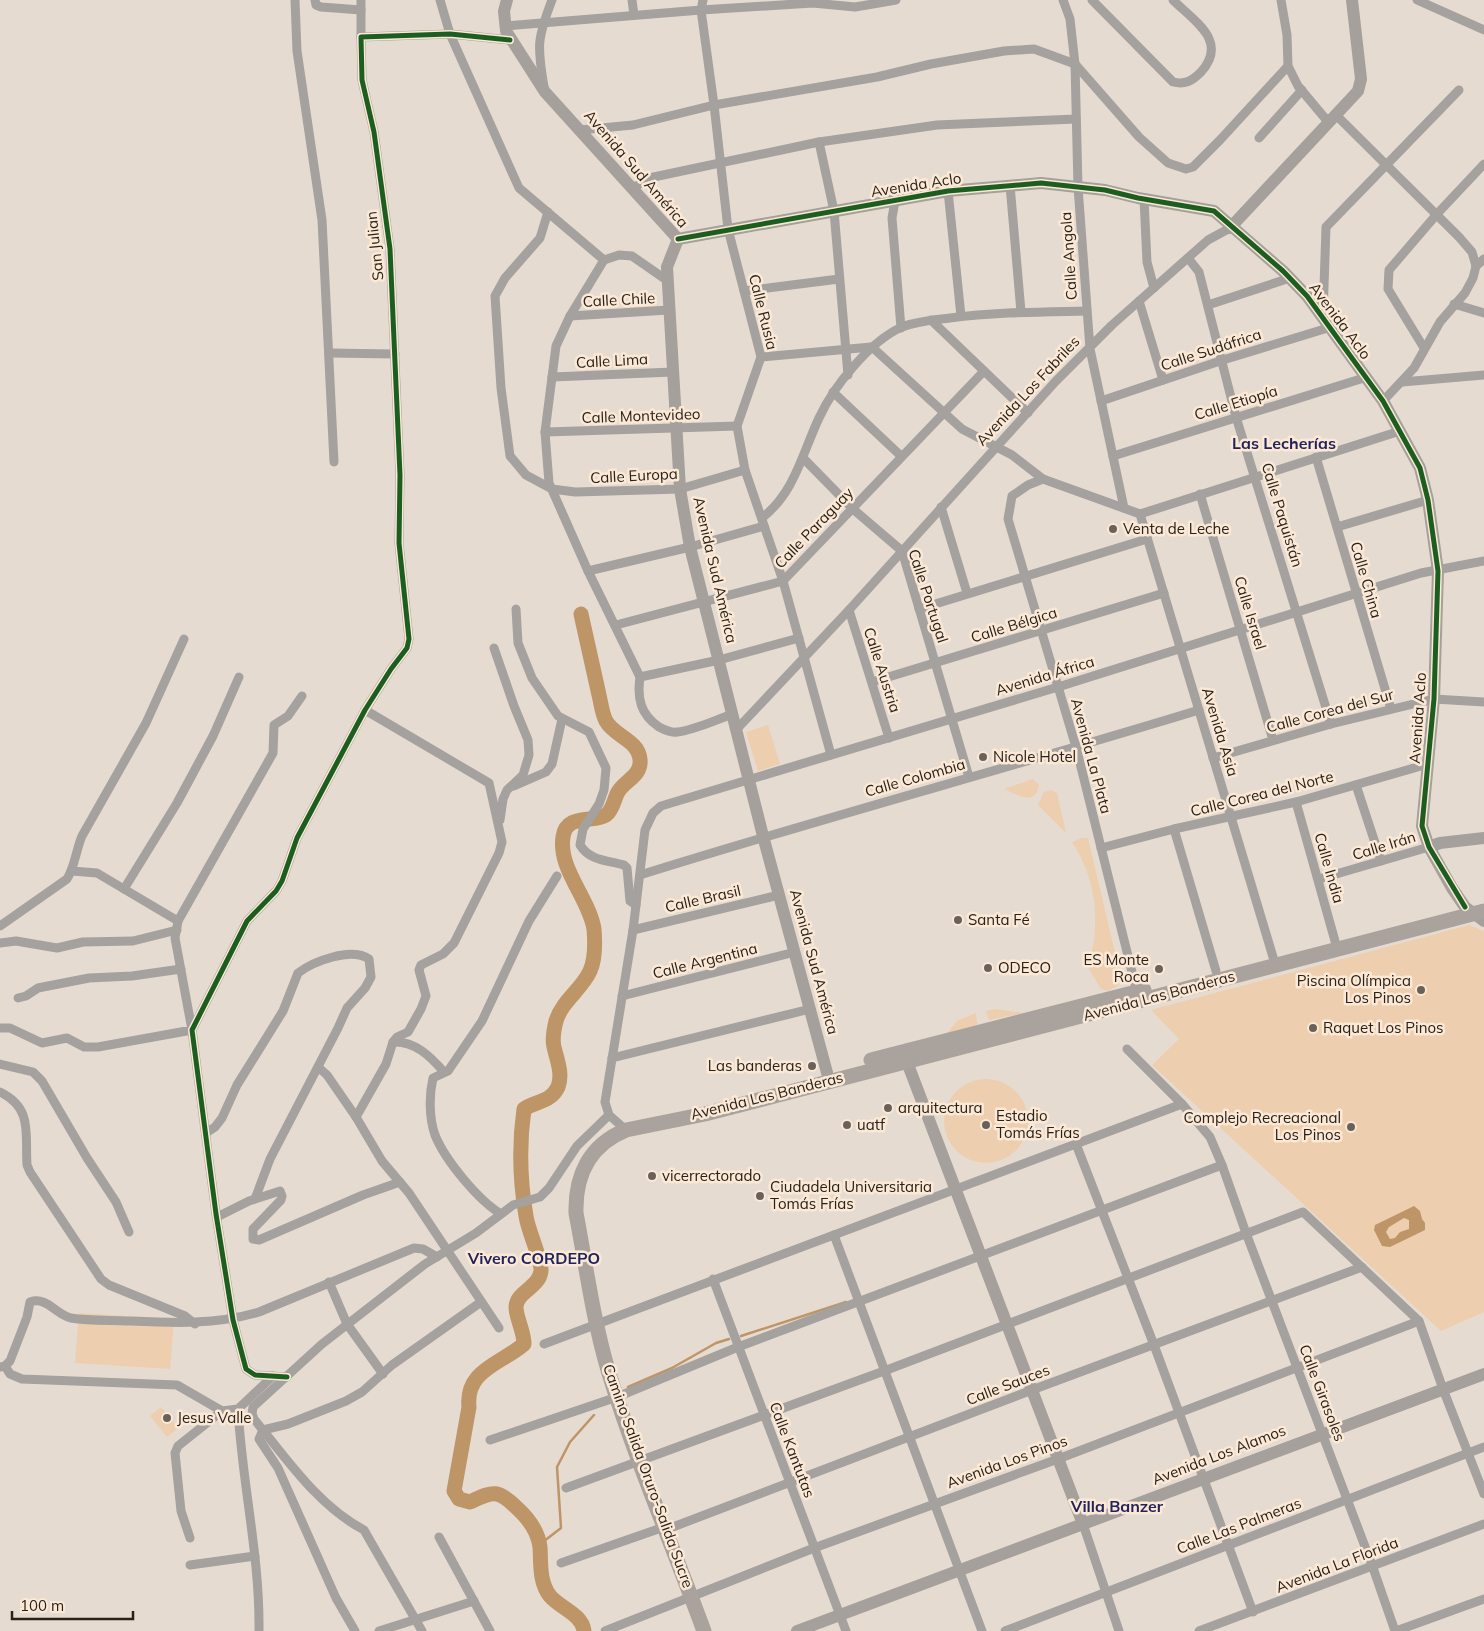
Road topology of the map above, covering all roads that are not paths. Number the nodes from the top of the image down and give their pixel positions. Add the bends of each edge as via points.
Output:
1 (295, 0) edge
2 (315, 0) edge
3 (361, 0) edge
4 (440, 0) edge
5 (506, 0) edge
6 (552, 0) edge
7 (632, 0) edge
8 (703, 0) edge
9 (896, 0) edge
10 (1063, 0) edge
11 (1092, 0) edge
12 (1172, 0) edge
13 (1281, 0) edge
14 (1352, 0) edge
15 (1417, 0) edge
16 (1441, 0) edge
17 (762, 3) edge
18 (361, 10) junction
19 (701, 10) junction
20 (1439, 10) junction
21 (634, 15) junction
22 (543, 24) junction
23 (506, 26) junction
24 (1484, 30) edge
25 (450, 34) junction
26 (361, 37) junction
27 (510, 40) junction
28 (1075, 64) junction
29 (1288, 66) junction
30 (1302, 90) junction
31 (1459, 90) dead end
32 (545, 92) junction
33 (714, 105) junction
34 (1076, 119) junction
35 (1333, 119) junction
36 (580, 130) junction
37 (1258, 138) dead end
38 (819, 142) junction
39 (719, 163) junction
40 (1386, 164) junction
41 (1484, 164) edge
42 (1010, 186) junction
43 (1078, 187) junction
44 (632, 189) junction
45 (948, 191) junction
46 (1144, 199) junction
47 (896, 201) junction
48 (548, 212) junction
49 (834, 212) junction
50 (1437, 214) junction
51 (1230, 228) junction
52 (728, 229) junction
53 (678, 239) junction
54 (1472, 252) junction
55 (1484, 257) edge
56 (1188, 258) junction
57 (604, 260) junction
58 (1476, 266) junction
59 (1290, 278) junction
60 (839, 279) junction
61 (668, 281) junction
62 (1154, 288) junction
63 (744, 291) junction
64 (1139, 302) junction
65 (1454, 304) junction
66 (1208, 306) junction
67 (670, 310) junction
68 (1086, 311) junction
69 (1021, 312) junction
70 (1484, 313) edge
71 (570, 316) junction
72 (961, 316) junction
73 (1323, 316) junction
74 (931, 320) junction
75 (1331, 327) junction
76 (901, 328) junction
77 (872, 347) junction
78 (1424, 348) junction
79 (844, 349) junction
80 (1090, 349) junction
81 (328, 354) junction
82 (395, 354) junction
83 (761, 357) junction
84 (1223, 360) junction
85 (984, 371) junction
86 (673, 372) junction
87 (848, 375) junction
88 (1484, 375) edge
89 (552, 377) junction
90 (1367, 377) junction
91 (1163, 380) junction
92 (1402, 382) junction
93 (833, 392) junction
94 (1101, 400) junction
95 (1383, 401) junction
96 (942, 412) junction
97 (1028, 413) junction
98 (1236, 417) junction
99 (737, 426) junction
100 (676, 430) junction
101 (1400, 431) junction
102 (545, 432) junction
103 (997, 447) junction
104 (902, 456) junction
105 (1113, 456) junction
106 (1316, 458) junction
107 (804, 459) junction
108 (334, 462) dead end
109 (745, 470) junction
110 (1256, 477) junction
111 (1043, 479) junction
112 (552, 489) junction
113 (680, 489) junction
114 (1200, 494) junction
115 (1428, 500) junction
116 (941, 508) junction
117 (1124, 508) junction
118 (853, 509) junction
119 (1140, 514) junction
120 (763, 522) junction
121 (1337, 527) junction
122 (1147, 539) junction
123 (690, 547) junction
124 (902, 551) junction
125 (1484, 561) edge
126 (588, 571) junction
127 (1438, 571) junction
128 (1025, 575) junction
129 (782, 581) junction
130 (1164, 593) junction
131 (1355, 593) junction
132 (967, 594) junction
133 (704, 604) junction
134 (516, 609) dead end
135 (919, 609) junction
136 (849, 610) junction
137 (1298, 612) junction
138 (616, 625) junction
139 (1240, 630) junction
140 (1042, 631) junction
141 (798, 638) junction
142 (184, 640) dead end
143 (1181, 647) junction
144 (494, 648) dead end
145 (804, 658) junction
146 (720, 660) junction
147 (935, 663) junction
148 (239, 677) dead end
149 (640, 677) junction
150 (872, 682) junction
151 (1058, 687) junction
152 (302, 696) dead end
153 (1434, 698) junction
154 (1484, 702) edge
155 (1391, 709) junction
156 (365, 710) junction
157 (1199, 710) junction
158 (732, 714) junction
159 (562, 718) junction
160 (952, 719) junction
161 (1330, 724) junction
162 (736, 730) junction
163 (889, 738) junction
164 (1273, 740) junction
165 (1076, 747) junction
166 (831, 755) junction
167 (1213, 758) junction
168 (1428, 764) junction
169 (969, 777) junction
170 (749, 780) junction
171 (1356, 785) junction
172 (509, 788) junction
173 (1296, 802) junction
174 (1231, 817) junction
175 (499, 827) junction
176 (1174, 829) junction
177 (763, 836) junction
178 (1484, 838) edge
179 (1429, 847) junction
180 (1101, 848) junction
181 (1381, 861) junction
182 (72, 871) junction
183 (640, 875) junction
184 (557, 876) dead end
185 (1319, 879) junction
186 (124, 888) junction
187 (779, 895) junction
188 (1484, 902) edge
189 (636, 905) junction
190 (1477, 913) edge
191 (0, 926) edge
192 (178, 926) junction
193 (633, 930) junction
194 (1335, 941) junction
195 (0, 943) edge
196 (795, 952) junction
197 (1273, 958) junction
198 (181, 969) junction
199 (1216, 971) junction
200 (622, 996) junction
201 (1138, 996) junction
202 (18, 998) dead end
203 (810, 1009) junction
204 (0, 1028) edge
205 (192, 1030) junction
206 (393, 1042) junction
207 (1126, 1049) dead end
208 (612, 1058) junction
209 (907, 1062) junction
210 (0, 1064) edge
211 (318, 1067) junction
212 (444, 1072) junction
213 (828, 1075) junction
214 (0, 1092) edge
215 (1182, 1104) junction
216 (609, 1116) junction
217 (356, 1117) junction
218 (681, 1117) joint
219 (626, 1130) junction
220 (206, 1133) junction
221 (1076, 1144) junction
222 (1222, 1165) junction
223 (400, 1182) junction
224 (955, 1188) junction
225 (254, 1199) junction
226 (1102, 1210) junction
227 (500, 1214) junction
228 (217, 1217) junction
229 (129, 1232) dead end
230 (1246, 1232) junction
231 (834, 1235) junction
232 (447, 1251) junction
233 (981, 1256) junction
234 (437, 1257) junction
235 (1362, 1267) junction
236 (1127, 1278) junction
237 (714, 1279) junction
238 (329, 1282) junction
239 (1271, 1299) junction
240 (481, 1302) junction
241 (859, 1303) junction
242 (233, 1320) junction
243 (1419, 1321) junction
244 (195, 1324) junction
245 (347, 1324) junction
246 (1007, 1324) junction
247 (597, 1325) junction
248 (498, 1328) dead end
249 (544, 1344) dead end
250 (1154, 1345) junction
251 (738, 1347) junction
252 (3, 1366) edge
253 (1297, 1366) junction
254 (884, 1371) junction
255 (383, 1374) junction
256 (1484, 1374) edge
257 (273, 1376) junction
258 (287, 1377) junction
259 (1442, 1389) junction
260 (1032, 1390) junction
261 (617, 1397) junction
262 (238, 1409) junction
263 (222, 1411) junction
264 (1179, 1412) junction
265 (764, 1416) junction
266 (263, 1430) junction
267 (1322, 1434) junction
268 (909, 1438) junction
269 (490, 1440) dead end
270 (1484, 1447) edge
271 (1469, 1453) junction
272 (1058, 1459) junction
273 (639, 1462) junction
274 (1203, 1478) junction
275 (789, 1482) junction
276 (566, 1488) dead end
277 (1484, 1494) edge
278 (1347, 1499) junction
279 (932, 1503) junction
280 (1083, 1524) junction
281 (1484, 1524) edge
282 (665, 1528) junction
283 (439, 1537) dead end
284 (190, 1538) dead end
285 (1228, 1544) junction
286 (814, 1548) junction
287 (255, 1556) junction
288 (561, 1563) dead end
289 (190, 1565) dead end
290 (1372, 1565) junction
291 (957, 1570) junction
292 (1105, 1593) junction
293 (691, 1596) junction
294 (1484, 1599) edge
295 (474, 1601) junction
296 (1253, 1612) junction
297 (840, 1614) junction
298 (416, 1619) junction
299 (259, 1631) edge
300 (355, 1631) edge
301 (378, 1631) edge
302 (422, 1631) edge
303 (490, 1631) edge
304 (604, 1631) edge
305 (704, 1631) edge
306 (798, 1631) edge
307 (846, 1631) edge
308 (982, 1631) edge
309 (1005, 1631) edge
310 (1119, 1631) edge
311 (1199, 1631) edge
312 (1395, 1631) edge

1 - 81 street via 297,51 322,220
2 - 18 street via 321,8
3 - 18 street, San Julian
4 - 25 street
5 - 23 street, Avenida Sud América
6 - 22 street
7 - 21 street
8 - 19 street, Calle Rusia
9 - 17 street via 855,7
10 - 28 street, Calle Angola via 1070,19
11 - 12 street via 1173,82 1182,84 1190,82 1201,71 1210,60 1213,48 1206,33
13 - 29 street
14 - 35 street, Avenida Los Fabriles via 1361,79 1358,91
15 - 20 street
16 - 20 street
17 - 19 street
18 - 26 street, San Julian
19 - 21 street
19 - 33 street, Calle Rusia
20 - 24 street
21 - 22 street
22 - 23 street
22 - 32 street via 538,51
23 - 27 street, Avenida Sud América
25 - 26 street
25 - 27 street
25 - 48 street via 519,188
26 - 82 street, San Julian via 362,80 374,132 390,249
27 - 32 street, Avenida Sud América
28 - 29 street via 1139,137 1168,163 1186,169 1193,167 1220,140
28 - 33 street via 1034,49 1004,51 816,89
28 - 34 street, Calle Angola
29 - 30 street
30 - 35 street
30 - 37 street
31 - 40 street
32 - 36 street, Avenida Sud América
33 - 36 street via 633,125
33 - 39 street, Calle Rusia
34 - 38 street via 937,125
34 - 43 street, Calle Angola
35 - 40 street
35 - 51 street, Avenida Los Fabriles
36 - 44 street, Avenida Sud América
38 - 39 street
38 - 49 street
39 - 44 street via 649,178
39 - 52 street, Calle Rusia
40 - 50 street
40 - 73 street via 1326,227
41 - 50 street
42 - 43 street, Avenida Aclo via 1041,183
42 - 45 street, Avenida Aclo
42 - 69 street
43 - 46 street, Avenida Aclo
43 - 68 street, Calle Angola
44 - 53 street, Avenida Sud América
45 - 47 street, Avenida Aclo
45 - 72 street
46 - 51 street, Avenida Aclo via 1214,211
46 - 62 street via 1148,262
47 - 49 street, Avenida Aclo
47 - 76 street via 892,218
48 - 57 street
48 - 112 street via 540,238 504,278 495,296 501,388 510,456 526,475
49 - 52 street, Avenida Aclo
49 - 60 street
50 - 54 street
50 - 78 street via 1389,270 1388,277 1388,289
51 - 56 street, Avenida Los Fabriles via 1208,240
51 - 59 street, Avenida Aclo
52 - 53 street, Avenida Aclo
52 - 63 street, Calle Rusia
53 - 61 street, Avenida Sud América via 667,267
54 - 55 street
54 - 58 street
55 - 58 street
56 - 62 street, Avenida Los Fabriles
56 - 66 street, Calle Paquistán via 1199,272
57 - 61 street via 619,255 632,256
57 - 71 street
58 - 65 street via 1465,293
59 - 66 street
59 - 73 street, Avenida Aclo
60 - 63 street
60 - 79 street
61 - 67 street, Avenida Sud América
62 - 64 street, Avenida Los Fabriles
63 - 83 street, Calle Rusia
64 - 80 street, Avenida Los Fabriles
64 - 91 street
65 - 70 street
65 - 78 street
66 - 84 street, Calle Paquistán
67 - 71 street, Calle Chile
67 - 86 street, Avenida Sud América
68 - 69 street
68 - 80 street, Calle Angola
69 - 72 street
71 - 89 street via 556,346
72 - 74 street
73 - 75 street, Avenida Aclo
74 - 76 street
74 - 85 street
75 - 84 street, Calle Sudáfrica
75 - 90 street, Avenida Aclo
76 - 77 street
77 - 79 street
77 - 87 street
77 - 96 street
78 - 92 street
79 - 83 street
79 - 87 street
80 - 94 street, Calle Angola
80 - 97 street, Avenida Los Fabriles
81 - 82 street
81 - 108 street
82 - 156 street, San Julian via 399,543 403,603 408,623 407,648
83 - 99 street, Calle Rusia
84 - 91 street, Calle Sudáfrica
84 - 98 street, Calle Paquistán
85 - 96 street, Calle Paraguay
85 - 97 street
86 - 89 street, Calle Lima
86 - 100 street, Avenida Sud América
87 - 93 street
88 - 92 street
89 - 102 street
90 - 95 street, Avenida Aclo
90 - 98 street, Calle Etiopía
91 - 94 street, Calle Sudáfrica
92 - 95 street
93 - 104 street
93 - 107 street via 818,418
94 - 105 street, Calle Angola
95 - 101 street, Avenida Aclo
96 - 103 street via 962,429
96 - 104 street, Calle Paraguay
97 - 103 street, Avenida Los Fabriles
98 - 105 street, Calle Etiopía
98 - 110 street, Calle Paquistán
99 - 100 street, Calle Montevideo
99 - 109 street, Calle Rusia
100 - 102 street, Calle Montevideo
100 - 113 street, Avenida Sud América
101 - 106 street
101 - 115 street, Avenida Aclo via 1420,468
102 - 112 street
103 - 111 street
103 - 116 street, Avenida Los Fabriles
104 - 118 street, Calle Paraguay
105 - 117 street, Calle Angola
106 - 110 street
106 - 121 street, Calle China
107 - 118 street, Calle Portugal
107 - 120 street via 794,480
109 - 113 street, Calle Europa
109 - 120 street, Calle Rusia
110 - 114 street
110 - 137 street, Calle Paquistán
111 - 117 street
111 - 128 street, Avenida La Plata via 1012,496 1009,508 1008,519
112 - 113 street, Calle Europa via 575,492
112 - 126 street
113 - 123 street, Avenida Sud América
114 - 119 street
114 - 139 street, Calle Israel
115 - 121 street
115 - 127 street, Avenida Aclo
116 - 124 street, Avenida Los Fabriles
116 - 132 street
117 - 119 street
118 - 124 street, Calle Portugal
118 - 129 street, Calle Paraguay
119 - 122 street, Avenida Asia
120 - 123 street
120 - 129 street, Calle Rusia
121 - 131 street, Calle China
122 - 128 street
122 - 130 street, Avenida Asia
123 - 126 street
123 - 133 street, Avenida Sud América
124 - 135 street, Calle Portugal
124 - 136 street, Avenida Los Fabriles
125 - 127 street, Avenida África
126 - 138 street
127 - 131 street, Avenida África
127 - 153 street, Avenida Aclo
128 - 132 street
128 - 140 street, Avenida La Plata
129 - 133 street, Calle Paraguay
129 - 141 street, Calle Rusia
130 - 140 street, Calle Bélgica
130 - 143 street, Avenida Asia
131 - 137 street, Avenida África
131 - 155 street, Calle China
132 - 135 street
133 - 138 street, Calle Paraguay
133 - 146 street, Avenida Sud América
134 - 159 street via 518,643 532,678 553,711
135 - 147 street, Calle Portugal
136 - 145 street, Avenida Los Fabriles
136 - 150 street, Calle Austria
137 - 139 street, Avenida África
137 - 161 street, Calle Paquistán
138 - 149 street
139 - 143 street, Avenida África
139 - 164 street, Calle Israel
140 - 147 street, Calle Bélgica
140 - 151 street, Avenida La Plata
141 - 145 street, Calle Rusia
141 - 146 street
142 - 182 street via 146,723 82,836
143 - 151 street, Avenida África
143 - 157 street, Avenida Asia
144 - 172 street via 528,740 526,768
145 - 162 street, Avenida Los Fabriles
145 - 166 street, Calle Rusia
146 - 149 street
146 - 158 street, Avenida Sud América
147 - 150 street, Calle Bélgica
147 - 160 street, Calle Portugal
148 - 186 street via 213,736 177,803
149 - 158 street via 638,694 643,712 666,731 676,732
150 - 163 street, Calle Austria
151 - 160 street, Avenida África
151 - 165 street, Avenida La Plata
152 - 192 street via 288,716 274,725 274,753
153 - 154 street, Calle Corea del Sur
153 - 155 street, Calle Corea del Sur
153 - 168 street, Avenida Aclo
155 - 161 street, Calle Corea del Sur
156 - 175 street via 489,783
156 - 205 street, San Julian via 297,838 282,880 276,891 247,921
157 - 165 street, Calle Colombia
157 - 167 street, Avenida Asia
158 - 162 street, Avenida Sud América
159 - 172 street via 552,764 546,772
159 - 189 street via 589,732 606,768 604,790 583,829 580,845 593,858 627,868 630,901
160 - 163 street, Avenida África
160 - 169 street, Calle Portugal
161 - 164 street, Calle Corea del Sur
162 - 170 street, Avenida Sud América
163 - 166 street, Avenida África
164 - 167 street, Calle Corea del Sur
165 - 169 street, Calle Colombia
165 - 180 street, Avenida La Plata
166 - 170 street, Avenida África
167 - 174 street, Avenida Asia
168 - 171 street, Calle Corea del Norte
168 - 179 street, Avenida Aclo via 1422,826
169 - 177 street, Calle Colombia
170 - 177 street, Avenida Sud América
170 - 183 street, Avenida África via 661,806 653,813 645,830
171 - 173 street, Calle Corea del Norte
171 - 181 street
172 - 175 street via 503,799
173 - 174 street, Calle Corea del Norte
173 - 185 street, Calle India
174 - 176 street, Calle Corea del Norte
174 - 197 street, Avenida Asia
175 - 206 street via 502,842 489,876 454,943 443,954 421,965 419,970 426,996 408,1032
176 - 180 street, Calle Corea del Norte
176 - 199 street
177 - 183 street, Calle Colombia
177 - 187 street, Avenida Sud América
178 - 179 street
179 - 181 street, Calle Irán
179 - 190 street, Avenida Aclo
180 - 201 street, Avenida La Plata
181 - 185 street, Calle Irán
182 - 186 street via 97,873
182 - 191 street via 60,886
183 - 189 street
184 - 212 street via 529,921 482,1021 448,1071
185 - 194 street, Calle India
186 - 192 street
187 - 193 street, Calle Brasil
187 - 196 street, Avenida Sud América
188 - 190 main road, Avenida Las Banderas
189 - 193 street
190 - 194 main road, Avenida Las Banderas
190 - 201 main road, Avenida Las Banderas
192 - 195 street via 133,941 83,942 57,948 16,941
192 - 198 street via 175,938
193 - 200 street
194 - 197 main road, Avenida Las Banderas
196 - 200 street, Calle Argentina
196 - 203 street, Avenida Sud América
197 - 199 main road, Avenida Las Banderas
198 - 202 street via 90,978 38,988
198 - 205 street
199 - 201 main road, Avenida Las Banderas
200 - 208 street
201 - 209 main road, Avenida Las Banderas
201 - 213 main road, Avenida Las Banderas
203 - 208 street
203 - 213 street, Avenida Sud América
204 - 205 street via 10,1028 42,1043 67,1038 84,1047
205 - 220 street
206 - 212 street via 408,1042 430,1056
206 - 217 street via 386,1064
207 - 215 street, Calle Girasoles
208 - 216 street via 604,1102
209 - 213 main road, Avenida Las Banderas
209 - 224 street
210 - 229 street via 33,1072 42,1081 86,1158 116,1202
211 - 217 street
211 - 220 street via 347,1008 372,977 369,959 363,955 338,956 298,973 283,1010 237,1085 222,1118
211 - 225 street via 270,1159
212 - 227 street via 433,1078 430,1089 435,1134 465,1178 488,1206
213 - 218 main road, Avenida Las Banderas via 705,1114
214 - 244 street via 16,1100 24,1118 30,1172 100,1278 109,1285 185,1316
215 - 221 street
215 - 222 street, Calle Girasoles via 1210,1137
216 - 219 street
216 - 227 street via 577,1146 540,1197 518,1203
217 - 223 street via 382,1161
218 - 219 main road, Camino Salida Oruro-Salida Sucre
219 - 247 main road, Camino Salida Oruro-Salida Sucre via 598,1148 583,1168 577,1189 576,1214
220 - 228 street
221 - 224 street
221 - 226 street
222 - 226 street
222 - 230 street, Calle Girasoles
223 - 225 street via 259,1240 253,1238 253,1229 282,1196 280,1191
223 - 232 street
224 - 231 street
224 - 233 street
225 - 228 street
226 - 233 street
226 - 236 street
227 - 232 street
228 - 242 street
230 - 235 street via 1303,1212
230 - 236 street
230 - 239 street, Calle Girasoles
231 - 237 street
231 - 241 street
232 - 234 street
232 - 240 street
233 - 241 street
233 - 246 street
234 - 238 street via 414,1248
234 - 245 street
235 - 239 street, Calle Sauces
235 - 243 street
236 - 246 street
236 - 250 street
237 - 247 street
237 - 251 street, Calle Kantutas
238 - 242 street
238 - 245 street
239 - 250 street, Calle Sauces
239 - 253 street, Calle Girasoles
240 - 248 street
240 - 255 street
241 - 251 street
241 - 254 street
242 - 244 street
242 - 257 street via 246,1369 255,1375
243 - 253 street, Avenida Los Pinos
243 - 259 street
244 - 252 street via 70,1318 41,1301 30,1302 28,1317 10,1361
245 - 255 street
245 - 258 street
246 - 254 street
246 - 260 street
247 - 249 street
247 - 261 main road, Camino Salida Oruro-Salida Sucre
250 - 260 street, Calle Sauces
250 - 264 street
251 - 261 street
251 - 265 street, Calle Kantutas
252 - 263 street via 10,1374 22,1379 177,1385
253 - 264 street, Avenida Los Pinos
253 - 267 street, Calle Girasoles
254 - 265 street
254 - 268 street
255 - 266 street via 346,1401 288,1424
256 - 259 street, Avenida Los Alamos
257 - 258 street
257 - 262 street
258 - 266 street via 252,1407 252,1414
259 - 267 street, Avenida Los Alamos
259 - 271 street
260 - 268 street, Calle Sauces
260 - 272 street
261 - 269 street
261 - 273 main road, Camino Salida Oruro-Salida Sucre
262 - 263 street
262 - 287 street
263 - 284 street via 178,1446 175,1453 181,1511
264 - 272 street, Avenida Los Pinos
264 - 274 street
265 - 273 street
265 - 275 street, Calle Kantutas
266 - 298 street via 312,1489 364,1530
266 - 300 street via 259,1439 278,1468 336,1598
267 - 274 street, Avenida Los Alamos
267 - 278 street, Calle Girasoles
268 - 275 street, Calle Sauces
268 - 279 street
270 - 271 street, Calle Las Palmeras
271 - 277 street
271 - 278 street, Calle Las Palmeras
272 - 279 street, Avenida Los Pinos
272 - 280 street
273 - 276 street
273 - 282 main road, Camino Salida Oruro-Salida Sucre
274 - 280 street, Avenida Los Alamos
274 - 285 street
275 - 282 street, Calle Sauces
275 - 286 street, Calle Kantutas
278 - 285 street, Calle Las Palmeras
278 - 290 street, Calle Girasoles
279 - 286 street, Avenida Los Pinos
279 - 291 street
280 - 291 street, Avenida Los Alamos
280 - 292 street
281 - 290 street, Avenida La Florida
282 - 288 street, Calle Sauces
282 - 293 main road, Camino Salida Oruro-Salida Sucre
283 - 295 street
285 - 292 street, Calle Las Palmeras
285 - 296 street
286 - 293 street, Avenida Los Pinos
286 - 297 street, Calle Kantutas
287 - 289 street
287 - 299 street
290 - 296 street, Avenida La Florida
290 - 312 street, Calle Girasoles
291 - 297 street, Avenida Los Alamos
291 - 308 street
292 - 309 street, Calle Las Palmeras
292 - 310 street
293 - 304 street, Avenida Los Pinos
293 - 305 main road, Camino Salida Oruro-Salida Sucre
294 - 312 street
295 - 298 street
295 - 303 street
296 - 311 street, Avenida La Florida
297 - 306 street, Avenida Los Alamos
297 - 307 street, Calle Kantutas
298 - 301 street
298 - 302 street

